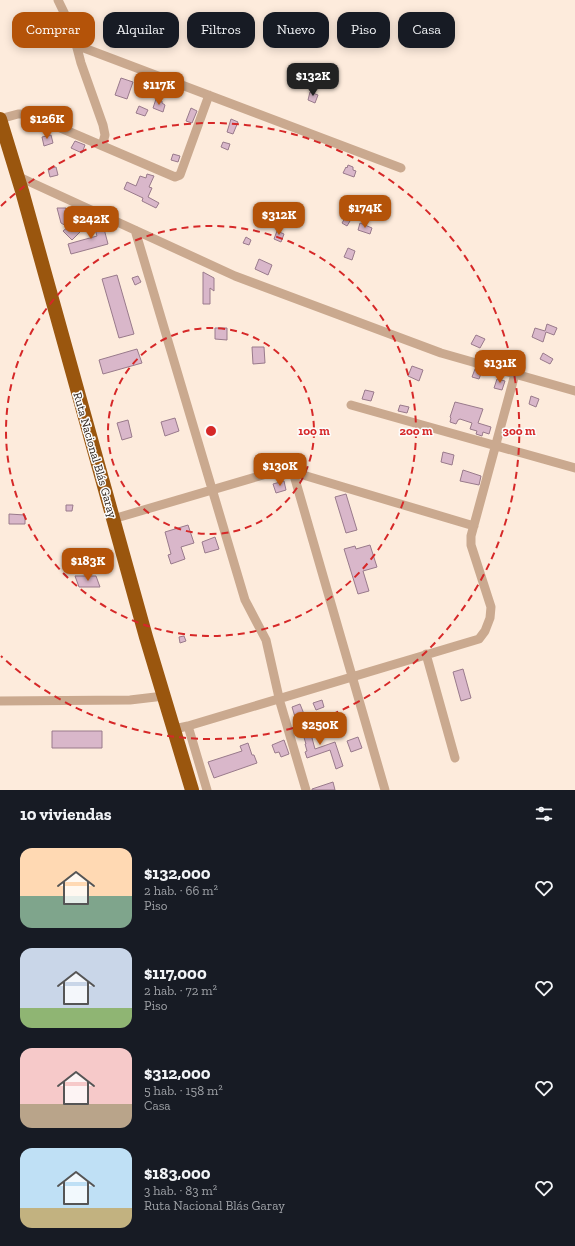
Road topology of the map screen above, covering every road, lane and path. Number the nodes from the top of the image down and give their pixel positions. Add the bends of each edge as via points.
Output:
1 (58, 0) edge
2 (64, 12) edge
3 (77, 48) edge
4 (86, 48) edge
5 (209, 95) junction
6 (0, 120) edge
7 (102, 146) junction
8 (401, 168) dead end
9 (17, 176) junction
10 (135, 230) junction
11 (515, 374) junction
12 (575, 391) edge
13 (351, 405) dead end
14 (496, 446) junction
15 (575, 468) edge
16 (293, 472) junction
17 (212, 490) junction
18 (113, 519) junction
19 (474, 526) junction
20 (426, 654) junction
21 (352, 676) junction
22 (164, 696) junction
23 (279, 698) junction
24 (0, 701) edge
25 (188, 726) junction
26 (174, 729) junction
27 (455, 758) dead end
28 (192, 790) edge
29 (207, 790) edge
30 (306, 790) edge
31 (385, 790) edge

1 - 2 street
3 - 7 street via 104,125
4 - 5 street
5 - 7 street via 180,175 175,177
5 - 8 street
6 - 7 street via 18,114 28,114
6 - 9 highway, Ruta Nacional Blás Garay
9 - 10 street
9 - 18 highway, Ruta Nacional Blás Garay
10 - 11 street via 235,276 441,353
10 - 17 street
11 - 12 street
11 - 14 street
13 - 14 street
14 - 15 street
14 - 19 street
16 - 17 street via 280,470
16 - 19 street
16 - 21 street
17 - 18 street
17 - 23 street via 245,600 266,640
18 - 22 highway, Ruta Nacional Blás Garay
19 - 20 street via 471,545 491,607 490,618 479,639
20 - 21 street
20 - 27 street
21 - 23 street
21 - 31 street
22 - 24 street via 130,700
22 - 26 highway, Ruta Nacional Blás Garay
23 - 25 street
23 - 30 street
25 - 26 street
25 - 29 street
26 - 28 highway, Ruta Nacional Blás Garay

